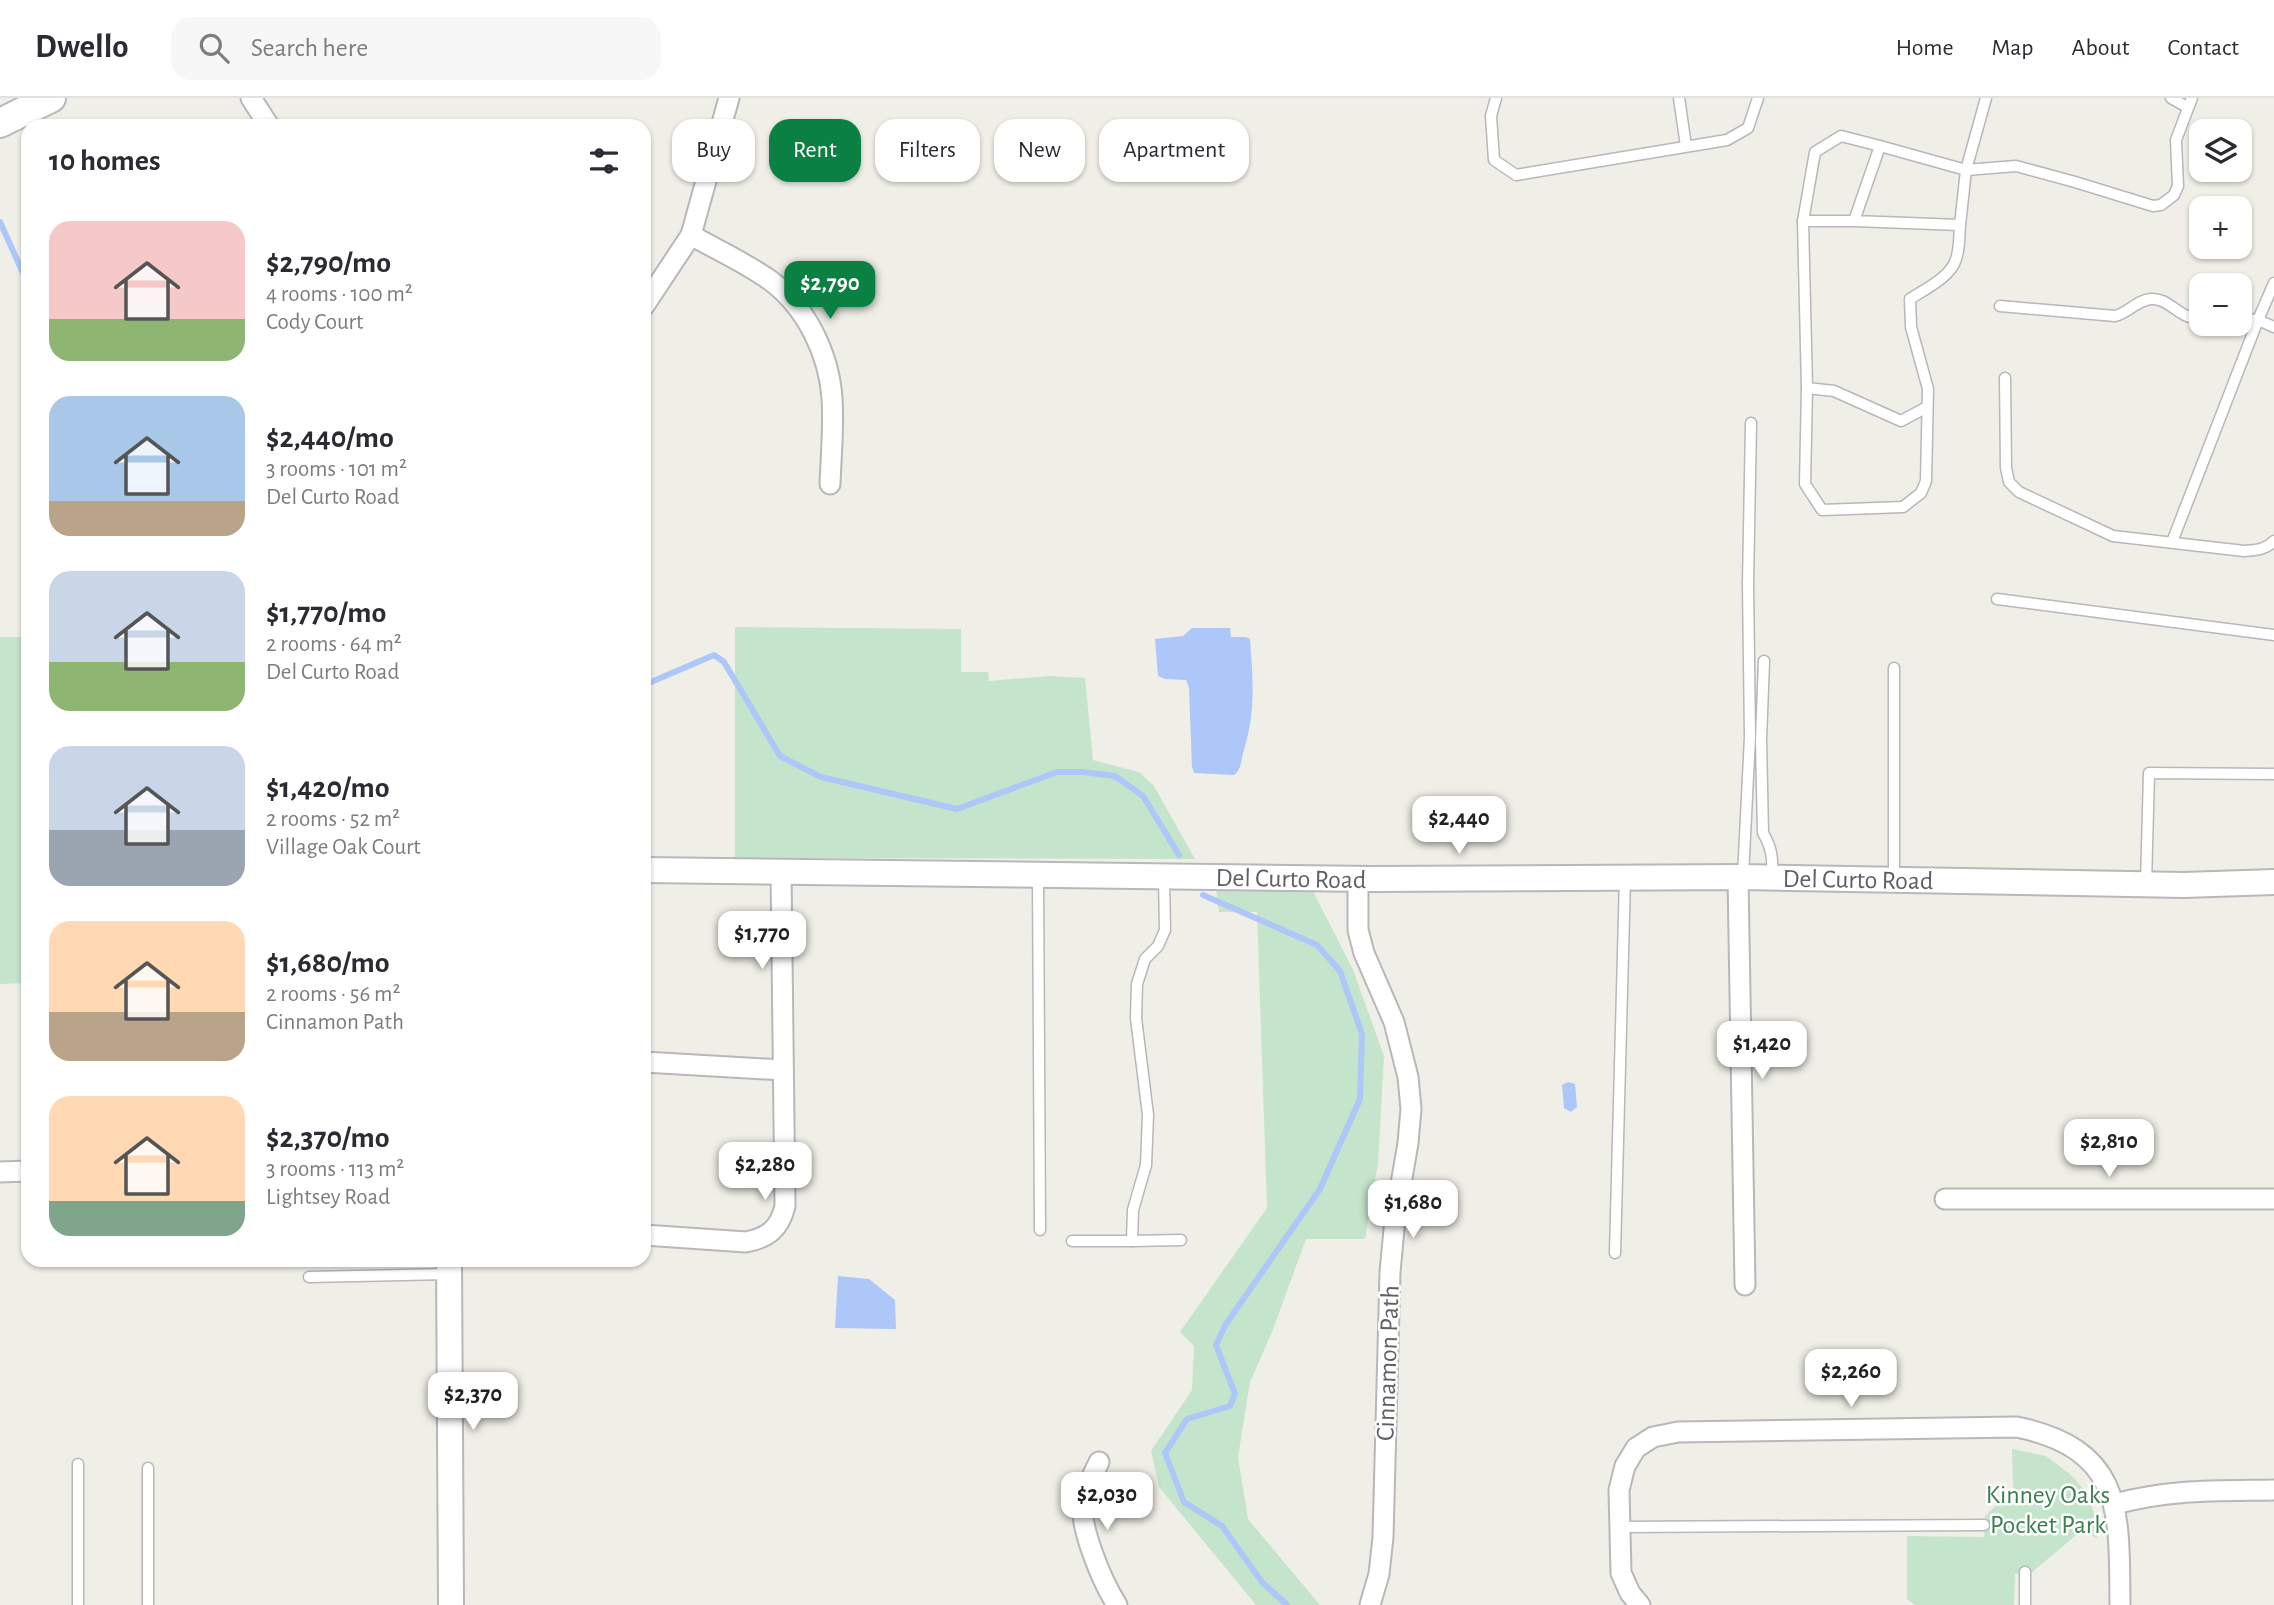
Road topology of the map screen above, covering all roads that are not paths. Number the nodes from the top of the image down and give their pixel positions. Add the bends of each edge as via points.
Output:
1 (51, 98) edge
2 (251, 98) edge
3 (729, 98) edge
4 (1496, 98) edge
5 (1679, 98) edge
6 (1758, 98) edge
7 (1986, 98) edge
8 (2171, 98) edge
9 (2190, 103) edge
10 (11, 114) edge
11 (264, 119) edge
12 (1686, 146) junction
13 (1880, 146) junction
14 (1966, 170) junction
15 (1803, 221) junction
16 (1854, 221) junction
17 (1960, 225) junction
18 (691, 235) junction
19 (2274, 283) edge
20 (651, 295) edge
21 (2000, 306) dead end
22 (2189, 317) edge
23 (2252, 320) edge
24 (2258, 320) junction
25 (2274, 327) edge
26 (2005, 378) dead end
27 (1807, 388) junction
28 (1927, 407) junction
29 (1751, 423) dead end
30 (830, 484) dead end
31 (2274, 541) edge
32 (2172, 542) junction
33 (1997, 599) dead end
34 (2274, 635) edge
35 (1764, 661) dead end
36 (1894, 668) dead end
37 (2274, 774) edge
38 (651, 870) edge
39 (781, 872) junction
40 (1038, 875) junction
41 (1164, 876) junction
42 (1741, 877) junction
43 (1772, 877) junction
44 (1625, 878) junction
45 (1358, 879) junction
46 (1894, 880) junction
47 (2274, 882) edge
48 (2146, 884) junction
49 (651, 1062) edge
50 (783, 1070) junction
51 (21, 1171) edge
52 (0, 1172) edge
53 (1945, 1199) dead end
54 (2274, 1199) edge
55 (1040, 1230) dead end
56 (651, 1235) edge
57 (1181, 1240) dead end
58 (1072, 1241) dead end
59 (1132, 1241) junction
60 (1615, 1253) dead end
61 (449, 1267) edge
62 (309, 1277) dead end
63 (1745, 1285) dead end
64 (1099, 1462) dead end
65 (78, 1464) dead end
66 (148, 1468) dead end
67 (2274, 1490) edge
68 (2115, 1504) junction
69 (1984, 1525) dead end
70 (1620, 1527) junction
71 (2025, 1572) dead end
72 (78, 1605) edge
73 (148, 1605) edge
74 (451, 1605) edge
75 (1117, 1605) edge
76 (1370, 1605) edge
77 (1640, 1605) edge
78 (2025, 1605) edge
79 (2120, 1605) edge

1 - 10 main road
2 - 11 street
3 - 18 street
4 - 12 lane via 1491,116 1494,160 1516,175
5 - 12 lane
6 - 12 lane via 1748,128 1727,140
7 - 14 lane
8 - 9 lane
9 - 14 lane via 2176,140 2178,186 2161,205 2016,166
13 - 14 lane
13 - 15 lane via 1841,136 1815,152
13 - 16 lane
14 - 17 lane
15 - 16 lane
15 - 27 lane
16 - 17 lane
17 - 28 lane via 1956,261 1941,278 1910,299 1911,327 1928,389
18 - 20 street
18 - 30 street via 771,281 809,323 829,374
19 - 24 lane
21 - 22 lane via 2115,316 2157,299
23 - 24 lane
24 - 25 lane
24 - 32 lane
26 - 32 lane via 2006,468 2009,482 2019,492 2113,536
27 - 28 lane via 1834,391 1901,421
27 - 28 lane via 1805,484 1822,510 1903,507 1913,501 1926,481
29 - 42 lane via 1750,737
31 - 32 lane via 2269,547 2244,551
33 - 34 lane
35 - 43 lane via 1763,833 1771,846
36 - 46 lane
37 - 48 lane via 2149,773
38 - 39 street, Del Curto Road
39 - 40 street, Del Curto Road
39 - 50 street
40 - 41 street, Del Curto Road
40 - 55 lane
41 - 45 street, Del Curto Road
41 - 59 lane via 1165,930 1145,960 1137,984 1136,1018 1148,1115 1146,1165 1133,1210
42 - 43 street, Del Curto Road
42 - 44 street, Del Curto Road
42 - 63 street
43 - 46 street, Del Curto Road
44 - 45 street, Del Curto Road
44 - 60 lane
45 - 76 street, Cinnamon Path via 1361,942 1400,1042 1411,1109 1390,1272 1383,1537
46 - 48 street, Del Curto Road
47 - 48 street, Del Curto Road
49 - 50 street
50 - 56 street via 785,1206 774,1231 746,1242
51 - 52 street
53 - 54 street
57 - 59 lane
58 - 59 lane
61 - 62 lane
61 - 74 street
64 - 75 street via 1082,1499 1085,1523 1099,1572
65 - 72 lane
66 - 73 lane
67 - 68 street via 2183,1491
68 - 70 street via 2106,1482 2078,1450 2057,1438 2017,1427 1678,1432 1653,1437 1636,1448 1625,1466 1619,1490
68 - 79 street via 2120,1529
69 - 70 lane
70 - 77 street via 1621,1573
71 - 78 lane

